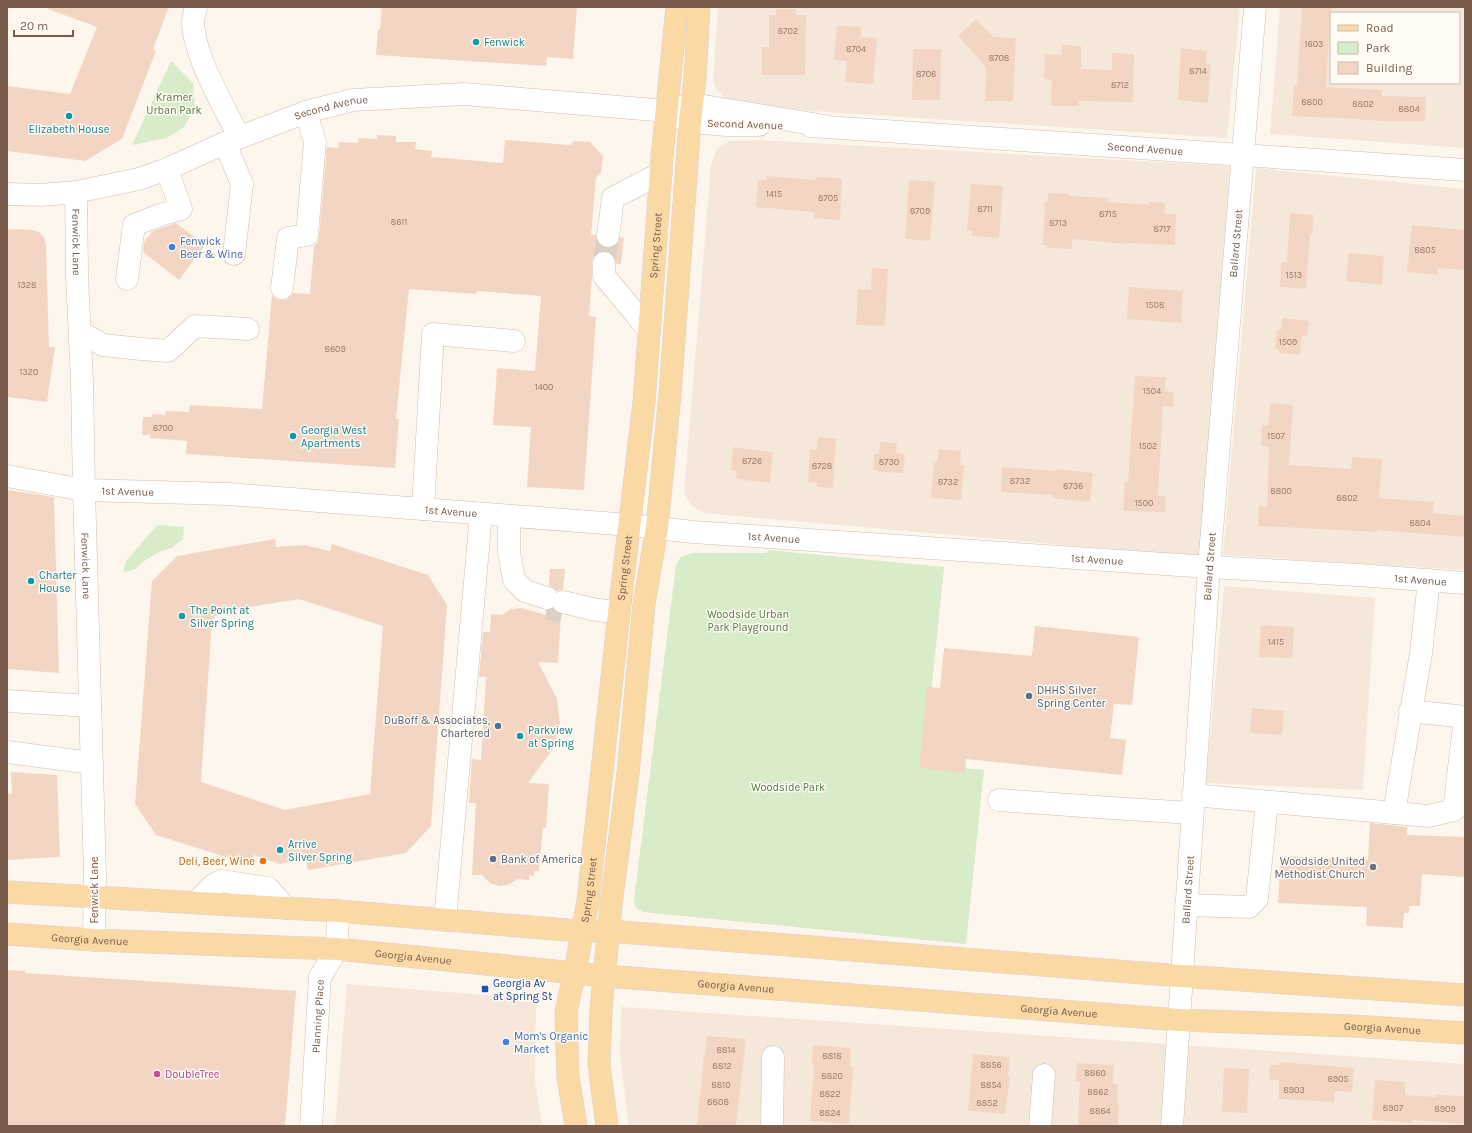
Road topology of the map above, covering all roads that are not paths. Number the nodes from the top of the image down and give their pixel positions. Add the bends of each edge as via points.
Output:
1 (196, 7) edge
2 (677, 7) edge
3 (699, 7) edge
4 (1255, 7) edge
5 (667, 111) junction
6 (306, 112) junction
7 (691, 113) junction
8 (232, 140) junction
9 (1243, 155) junction
10 (167, 169) junction
11 (1465, 170) edge
12 (661, 173) junction
13 (76, 192) junction
14 (8, 194) edge
15 (608, 236) tunnel mouth
16 (234, 254) dead end
17 (604, 263) tunnel mouth
18 (127, 280) dead end
19 (282, 288) dead end
20 (248, 329) dead end
21 (649, 331) junction
22 (80, 332) junction
23 (514, 341) dead end
24 (7, 464) edge
25 (7, 476) edge
26 (53, 484) junction
27 (84, 490) junction
28 (423, 509) junction
29 (481, 514) junction
30 (509, 516) junction
31 (630, 525) junction
32 (657, 528) junction
33 (1209, 567) junction
34 (1429, 580) junction
35 (1465, 583) edge
36 (619, 613) junction
37 (7, 701) edge
38 (90, 706) junction
39 (1410, 711) junction
40 (1465, 717) edge
41 (7, 752) edge
42 (92, 763) junction
43 (999, 800) dead end
44 (1268, 802) junction
45 (1193, 804) junction
46 (1394, 813) junction
47 (7, 892) edge
48 (94, 896) junction
49 (1186, 906) junction
50 (338, 911) junction
51 (445, 920) junction
52 (583, 931) junction
53 (609, 931) junction
54 (7, 934) edge
55 (94, 940) junction
56 (337, 949) junction
57 (575, 972) junction
58 (605, 976) junction
59 (1181, 976) junction
60 (1465, 995) edge
61 (1179, 1020) junction
62 (1465, 1033) edge
63 (773, 1057) dead end
64 (1044, 1075) dead end
65 (311, 1126) edge
66 (576, 1126) edge
67 (607, 1126) edge
68 (772, 1126) edge
69 (1040, 1126) edge
70 (1172, 1126) edge

1 - 8 street via 193,21 196,44
2 - 5 main road, Spring Street
3 - 7 main road
4 - 9 street, Ballard Street
5 - 6 street, Second Avenue via 464,94 353,100
5 - 7 street, Second Avenue
5 - 12 main road, Spring Street
6 - 8 street, Second Avenue
6 - 19 street via 314,142 307,235 288,238
7 - 9 street, Second Avenue via 727,125 825,126
7 - 32 main road via 670,394
8 - 10 street, Second Avenue
8 - 16 street via 242,184
9 - 11 street, Second Avenue
9 - 33 street, Ballard Street
10 - 13 street, Second Avenue via 140,179
10 - 18 street via 180,209 134,225
12 - 15 street via 612,198
12 - 21 main road, Spring Street
13 - 14 street, Second Avenue
13 - 22 street, Fenwick Lane
17 - 21 street via 604,276
20 - 22 street via 195,326 168,351 103,344
21 - 31 main road, Spring Street
22 - 27 street, Fenwick Lane
23 - 28 street via 433,334
24 - 26 street
25 - 26 street
26 - 27 street, 1st Avenue
27 - 28 street, 1st Avenue via 228,494
27 - 38 street, Fenwick Lane
28 - 29 street, 1st Avenue
29 - 30 street, 1st Avenue
29 - 51 street
30 - 31 street, 1st Avenue
30 - 36 street via 509,552 520,586 558,601
31 - 32 street, 1st Avenue
31 - 36 main road, Spring Street
32 - 33 street, 1st Avenue
32 - 53 main road via 644,604 628,774
33 - 34 street, 1st Avenue
33 - 45 street, Ballard Street
34 - 35 street, 1st Avenue
34 - 39 street
36 - 52 main road, Spring Street via 591,879
37 - 38 street
38 - 42 street, Fenwick Lane
39 - 40 street
39 - 46 street
40 - 46 street via 1454,810 1429,816
41 - 42 street
42 - 48 street, Fenwick Lane
43 - 45 street via 1111,808
44 - 45 street
44 - 46 street
44 - 49 street via 1257,898 1249,907
45 - 49 street, Ballard Street
47 - 48 main road
48 - 50 main road
48 - 55 street, Fenwick Lane
49 - 59 street, Ballard Street
50 - 51 main road
50 - 56 street, Planning Place
51 - 52 main road
52 - 53 main road
52 - 57 main road, Spring Street
53 - 58 main road
53 - 59 main road
54 - 55 main road, Georgia Avenue
55 - 56 main road, Georgia Avenue
56 - 57 main road, Georgia Avenue
56 - 65 street, Planning Place via 320,977
57 - 58 main road, Georgia Avenue
57 - 66 main road, Spring Street via 566,1011 568,1077
58 - 61 main road, Georgia Avenue
58 - 67 main road via 599,1065
59 - 60 main road
59 - 61 street, Ballard Street
61 - 62 main road, Georgia Avenue
61 - 70 street, Ballard Street
63 - 68 street
64 - 69 street

